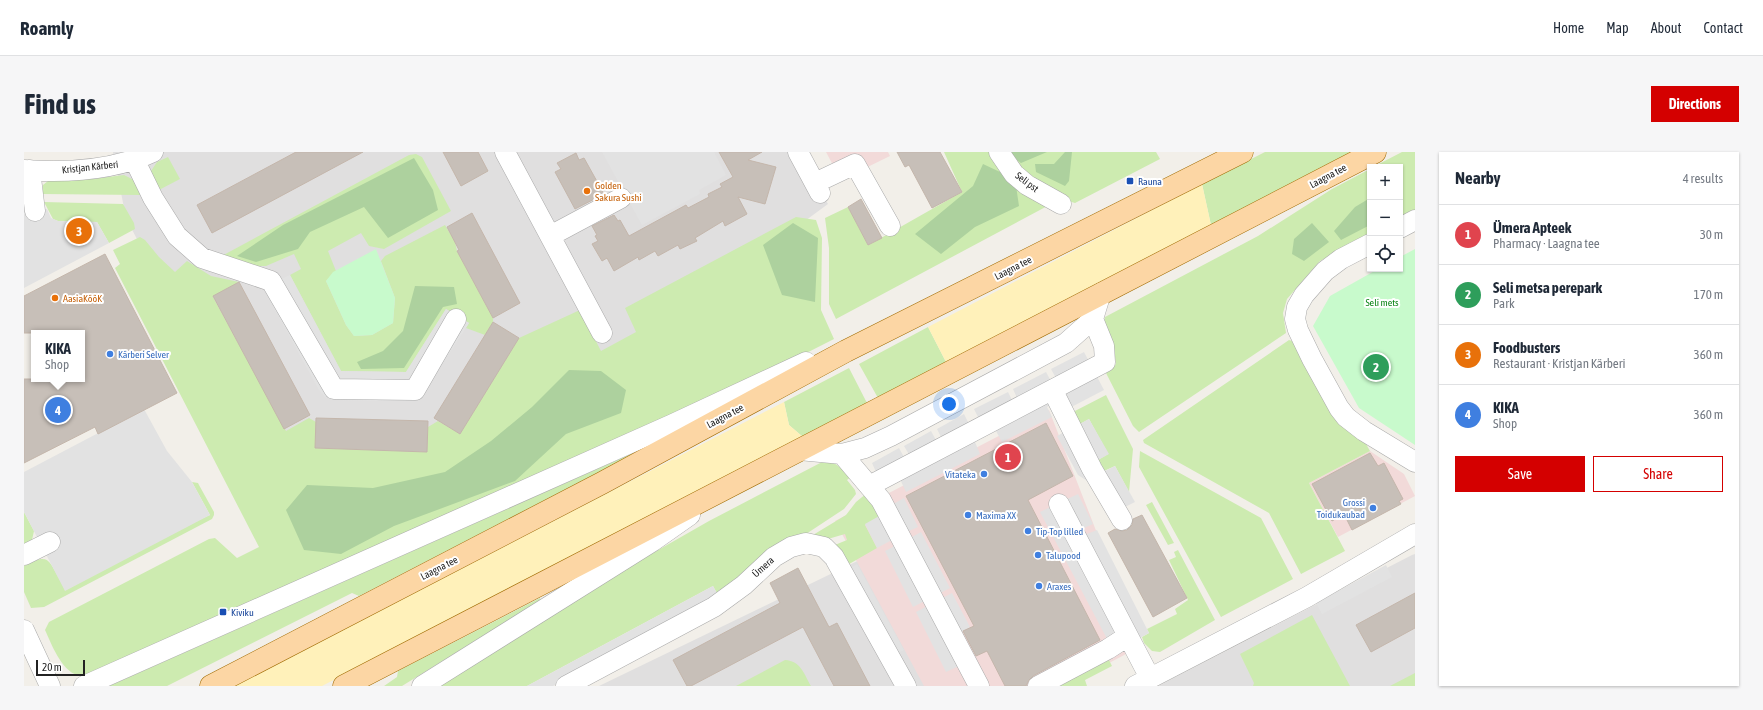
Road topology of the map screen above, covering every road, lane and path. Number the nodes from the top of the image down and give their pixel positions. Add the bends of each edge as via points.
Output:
1 (153, 152) edge
2 (505, 152) edge
3 (798, 152) edge
4 (999, 152) edge
5 (1242, 152) edge
6 (1374, 152) edge
7 (851, 158) edge
8 (135, 160) junction
9 (27, 170) edge
10 (621, 198) dead end
11 (1062, 204) dead end
12 (35, 211) dead end
13 (1415, 220) edge
14 (890, 226) dead end
15 (1403, 226) edge
16 (550, 236) junction
17 (1367, 246) edge
18 (1101, 293) junction
19 (456, 319) dead end
20 (1093, 319) junction
21 (602, 333) dead end
22 (846, 351) junction
23 (1053, 391) junction
24 (799, 450) junction
25 (842, 454) junction
26 (1415, 462) edge
27 (743, 479) junction
28 (870, 486) junction
29 (1059, 504) dead end
30 (1122, 520) dead end
31 (1415, 534) edge
32 (50, 542) dead end
33 (24, 555) edge
34 (24, 630) edge
35 (1128, 636) junction
36 (1142, 682) edge
37 (50, 686) edge
38 (84, 686) edge
39 (211, 686) edge
40 (344, 686) edge
41 (422, 686) edge
42 (566, 686) edge
43 (906, 686) edge
44 (979, 686) edge
45 (1038, 686) edge

1 - 8 street, Kristjan Kärberi
2 - 16 street
3 - 7 street via 817,188
4 - 11 street, Seli pst via 1022,181
5 - 22 main road, Laagna tee
6 - 18 main road, Laagna tee
7 - 14 street
8 - 9 street, Kristjan Kärberi via 97,168
8 - 19 street via 153,198 177,236 202,258 271,281 334,388 415,390
9 - 12 street
10 - 16 street
13 - 15 street
16 - 21 street
17 - 26 street via 1325,271 1304,295 1297,307 1295,319 1312,359 1339,408 1364,431
18 - 20 street
18 - 24 main road, Laagna tee
20 - 23 street via 1104,346 1106,362
20 - 25 street via 1066,343 1030,364 891,436 865,448
22 - 38 street via 810,360 673,424
22 - 39 main road, Laagna tee via 602,483
23 - 28 street
23 - 30 street via 1092,469
24 - 25 street
24 - 27 main road, Laagna tee
25 - 28 street
27 - 40 main road, Laagna tee
27 - 41 street via 653,541
28 - 44 street via 893,522
29 - 35 street
31 - 36 street via 1307,597
32 - 33 street
34 - 37 street
35 - 36 street
35 - 45 street
42 - 43 street, Ümera via 714,607 744,585 774,557 806,542 824,547 834,557

